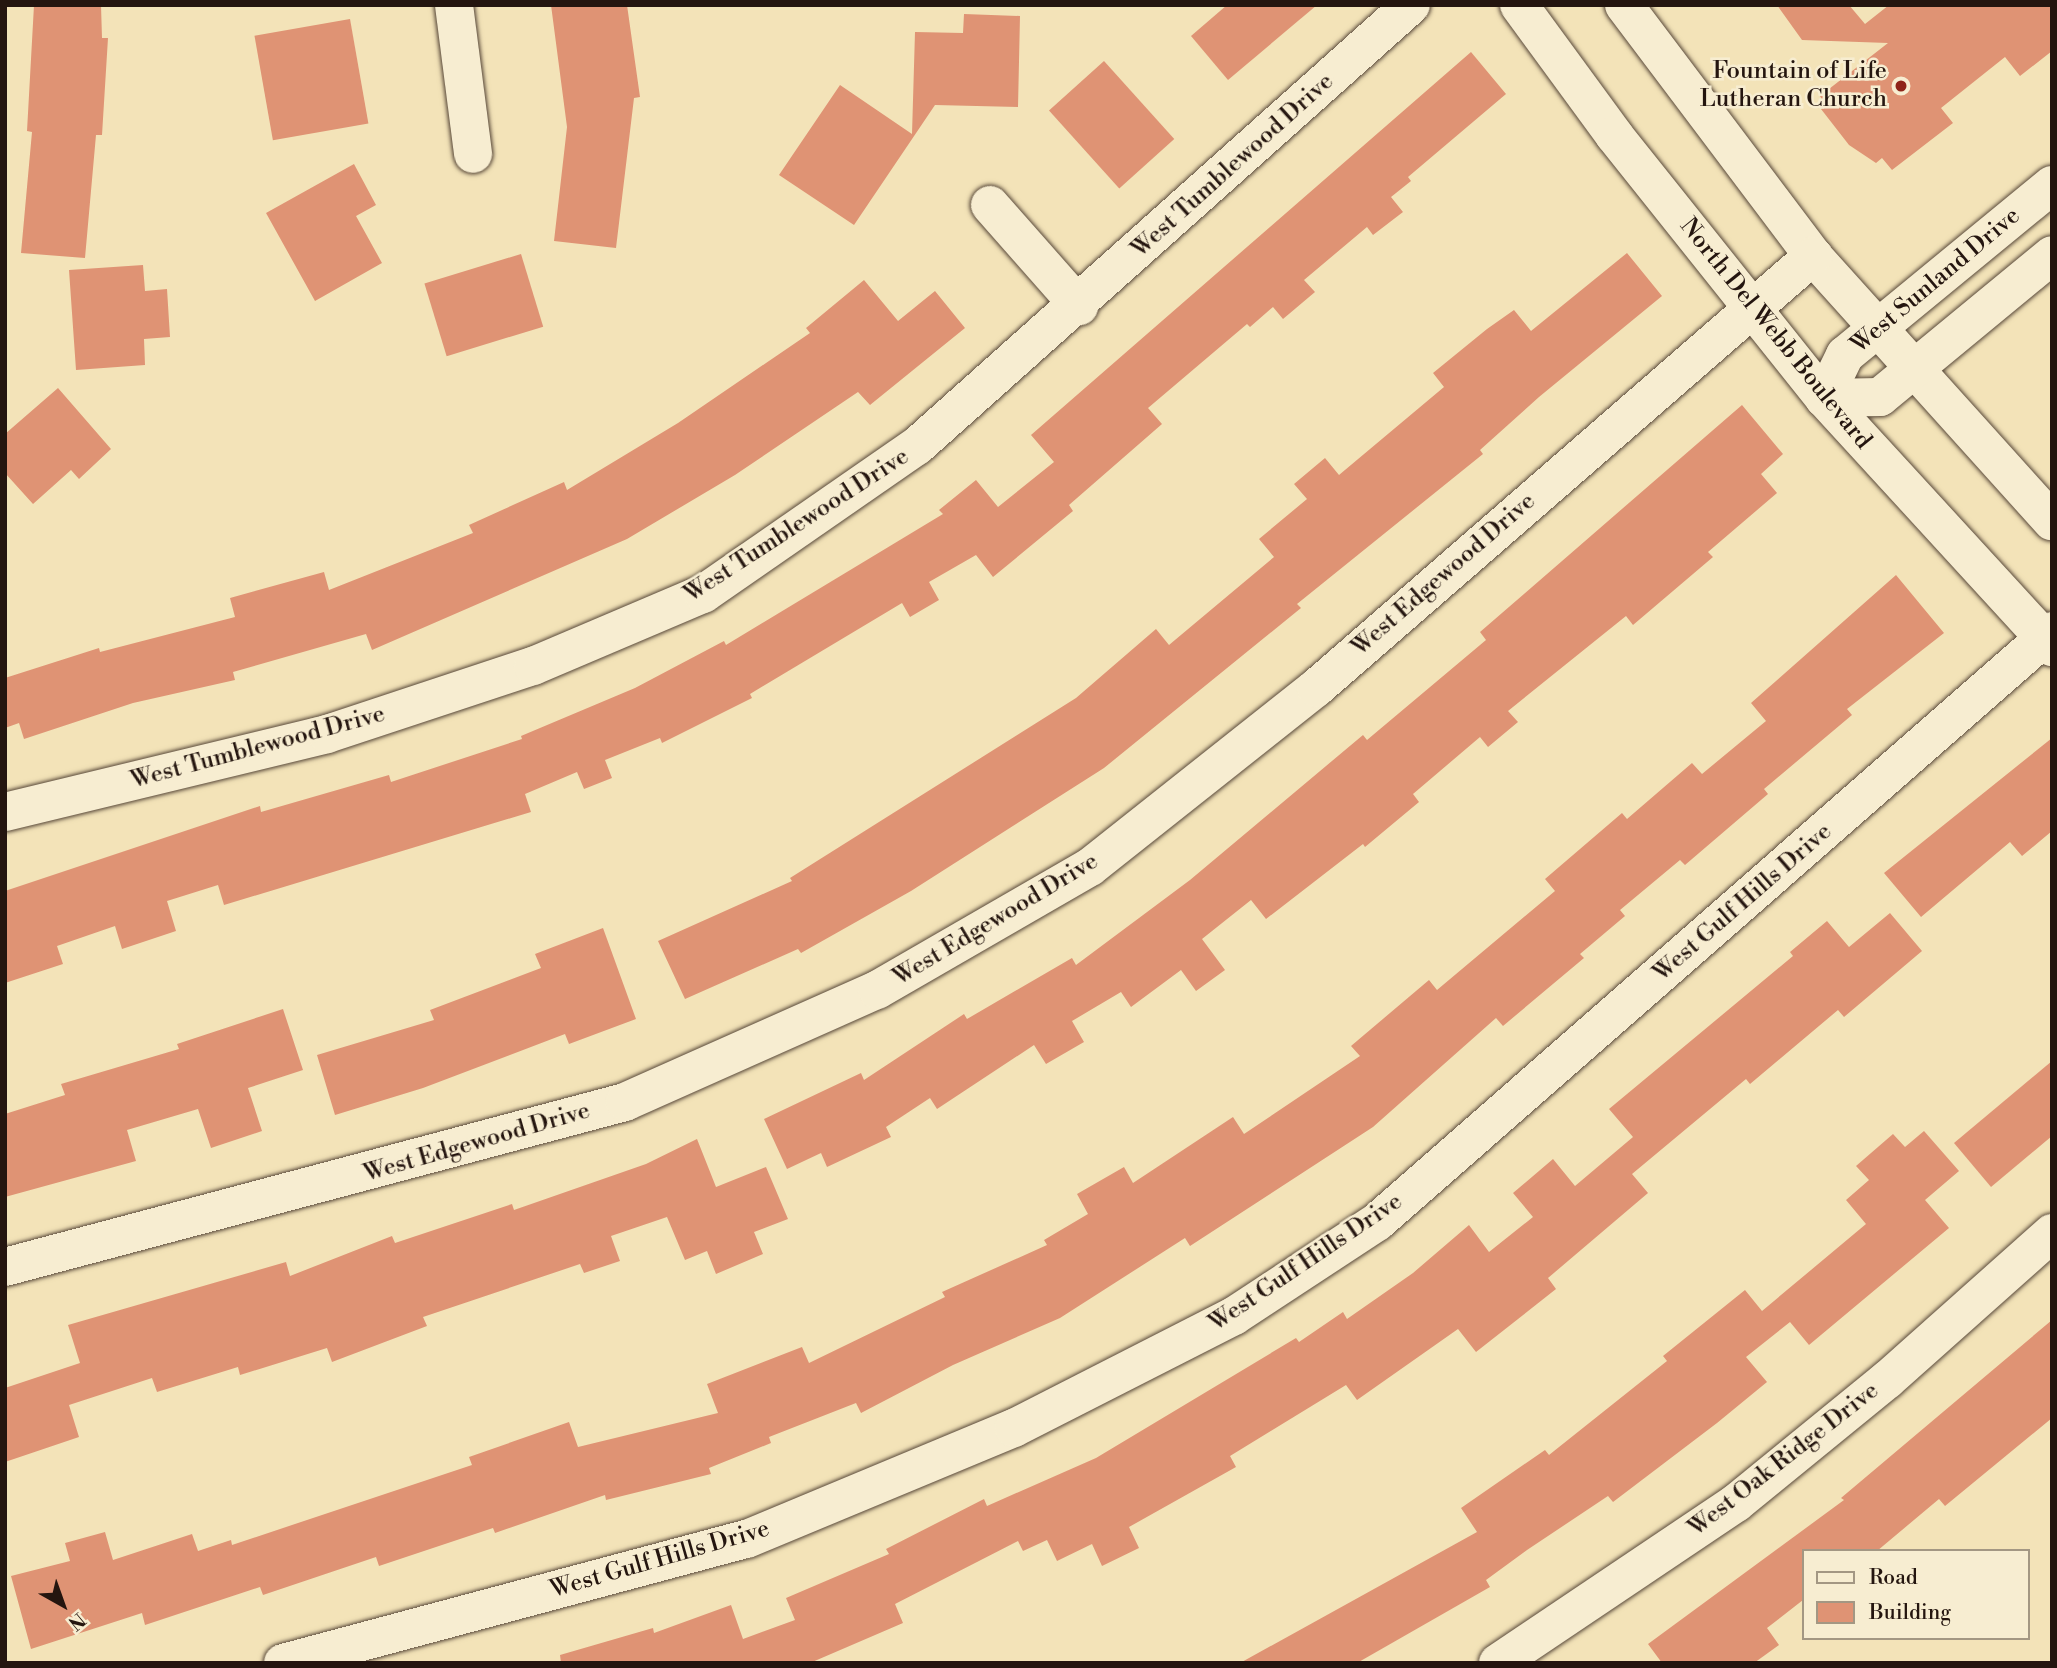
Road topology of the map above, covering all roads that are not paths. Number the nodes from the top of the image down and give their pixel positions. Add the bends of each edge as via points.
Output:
1 (454, 5) edge
2 (1411, 5) edge
3 (1519, 5) edge
4 (1624, 5) edge
5 (473, 154) dead end
6 (2052, 185) edge
7 (990, 205) dead end
8 (2052, 255) edge
9 (1813, 256) junction
10 (1751, 305) junction
11 (1079, 306) junction
12 (1878, 330) junction
13 (1913, 370) junction
14 (1824, 398) junction
15 (2052, 521) edge
16 (2049, 639) edge
17 (5, 812) edge
18 (2052, 1233) edge
19 (5, 1267) edge
20 (283, 1663) edge
21 (1498, 1663) edge

1 - 5 street
2 - 11 street, West Tumblewood Drive
3 - 10 street, North Del Webb Boulevard via 1614,135
4 - 9 street
6 - 12 street, West Sunland Drive
7 - 11 street
8 - 13 street
9 - 10 street, West Edgewood Drive
9 - 12 street
10 - 14 street, North Del Webb Boulevard
10 - 19 street, West Edgewood Drive via 1316,688 1090,867 877,990 625,1101
11 - 17 street, West Tumblewood Drive via 917,446 703,594 533,666 327,734
12 - 13 street
12 - 14 street, West Sunland Drive via 1845,355
13 - 14 street via 1880,397
13 - 15 street
14 - 16 street, North Del Webb Boulevard
16 - 20 street, West Gulf Hills Drive via 1377,1222 1234,1316 1014,1428 747,1539
18 - 21 street, West Oak Ridge Drive via 1887,1380 1736,1503

